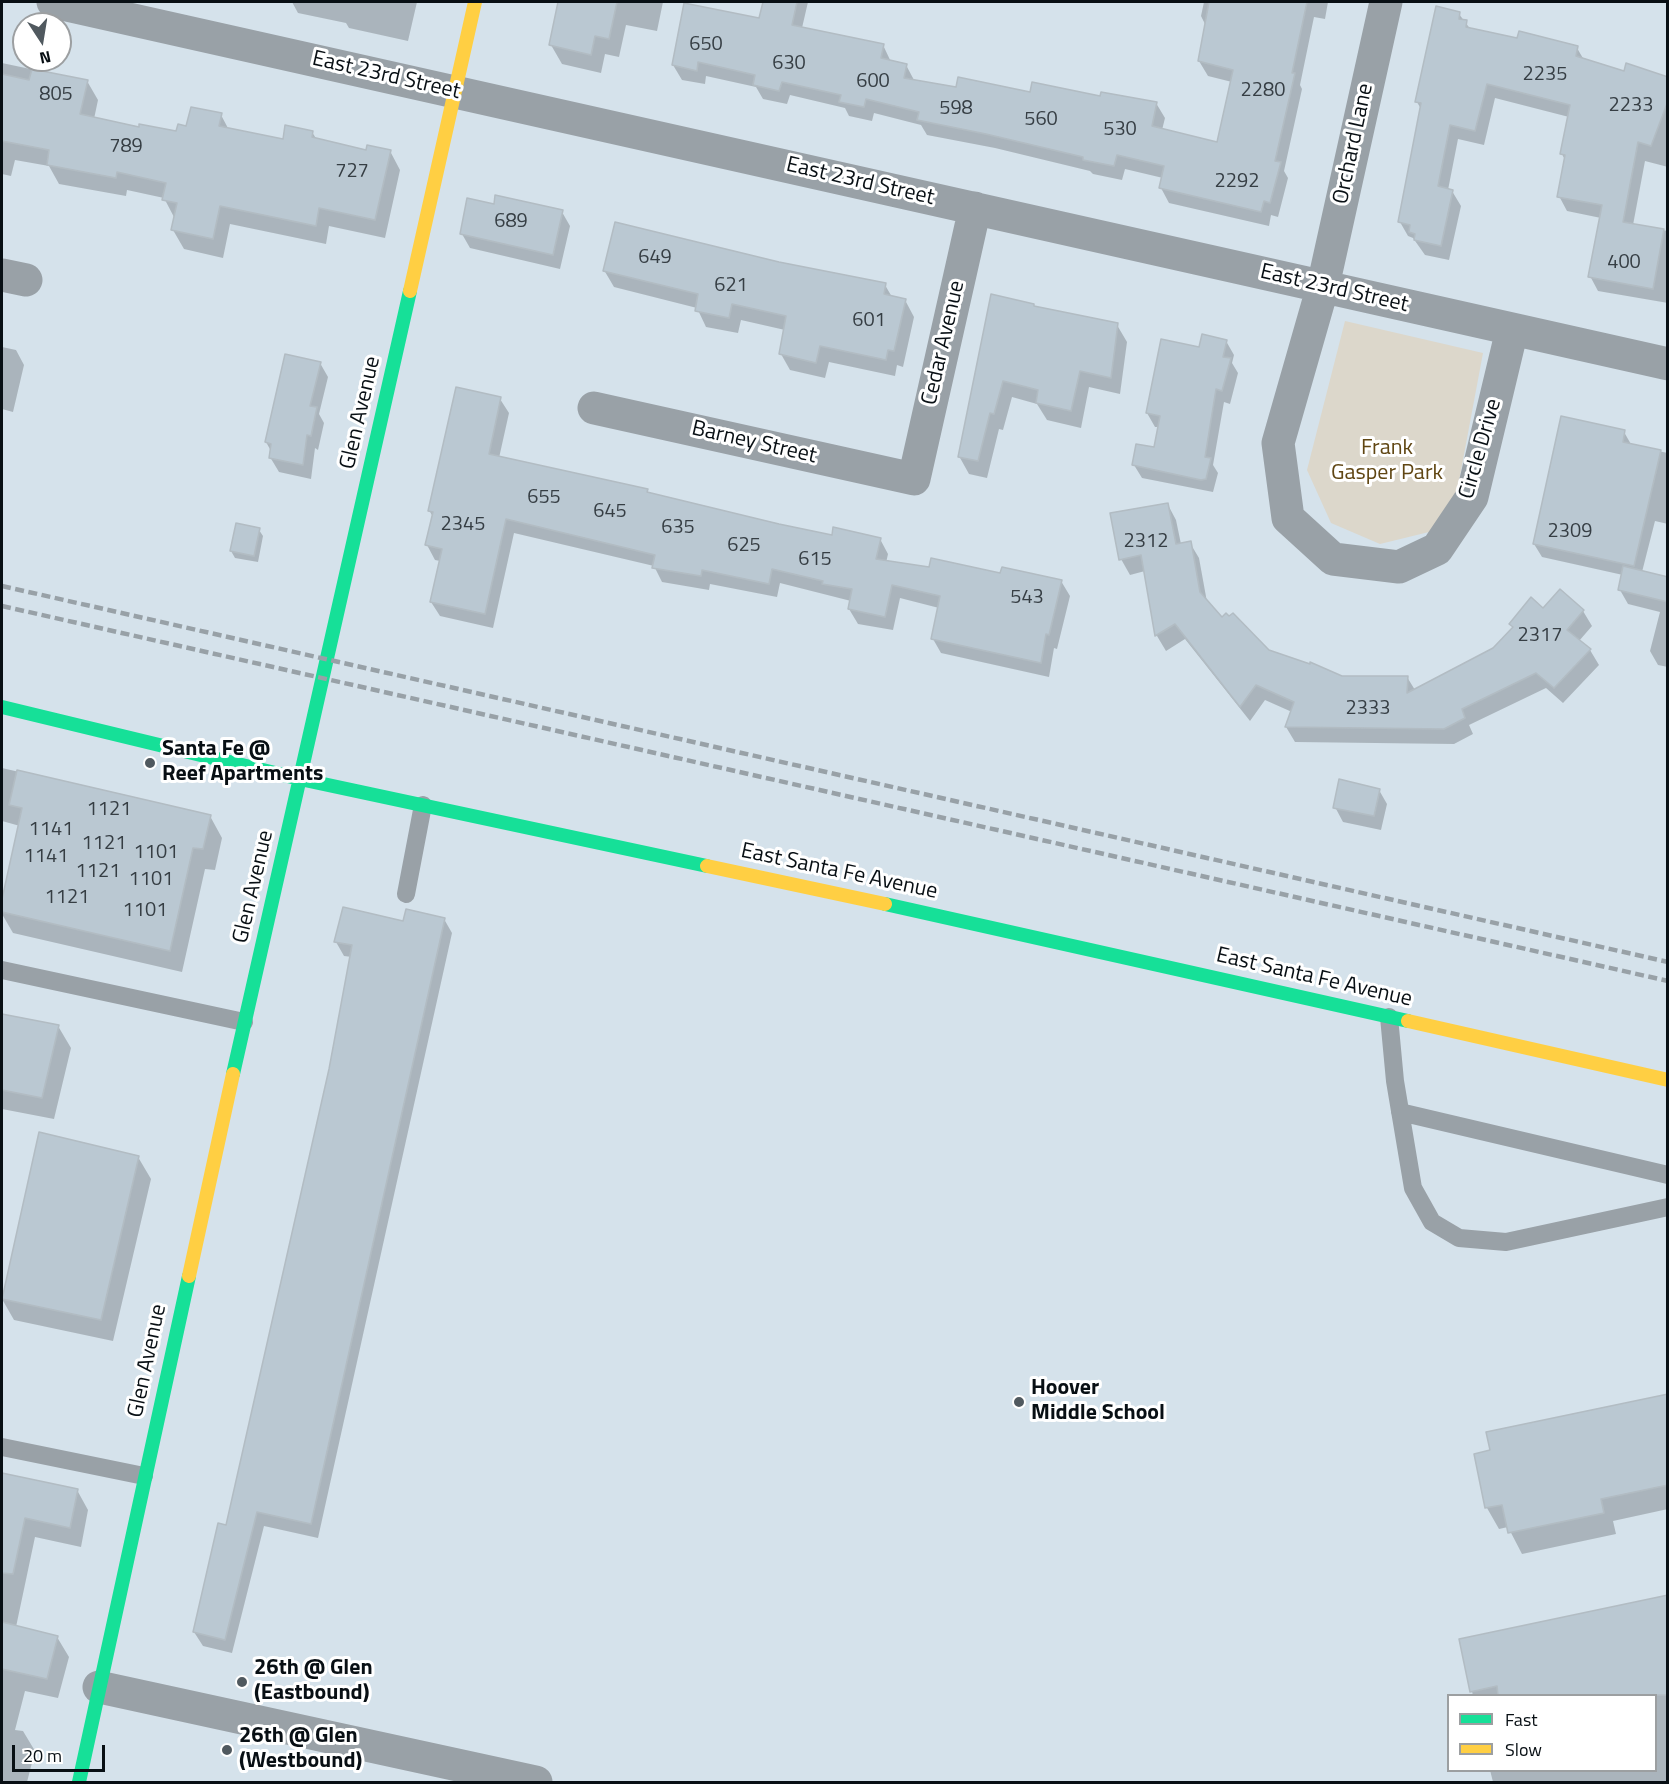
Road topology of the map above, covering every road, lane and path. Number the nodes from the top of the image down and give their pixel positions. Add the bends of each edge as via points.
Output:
1 (53, 2) edge
2 (475, 2) edge
3 (1386, 2) edge
4 (455, 92) junction
5 (975, 208) junction
6 (1323, 286) junction
7 (1512, 330) junction
8 (1668, 364) edge
9 (594, 408) dead end
10 (914, 478) joint
11 (2, 707) edge
12 (300, 779) junction
13 (423, 805) junction
14 (406, 894) dead end
15 (2, 970) edge
16 (1389, 1017) junction
17 (244, 1022) junction
18 (1668, 1080) edge
19 (1400, 1112) junction
20 (1668, 1175) edge
21 (1668, 1207) edge
22 (2, 1447) edge
23 (144, 1476) junction
24 (99, 1687) junction
25 (482, 1777) edge
26 (79, 1782) edge
27 (536, 1782) edge

1 - 4 street, East 23rd Street
2 - 4 street, Glen Avenue
3 - 6 street, Orchard Lane
4 - 5 street, East 23rd Street
4 - 12 street, Glen Avenue
5 - 6 street, East 23rd Street
5 - 10 street, Cedar Avenue
6 - 7 street, East 23rd Street
6 - 7 street, Circle Drive via 1278,443 1288,518 1333,559 1399,567 1437,549 1472,496
7 - 8 street, East 23rd Street
9 - 10 street, Barney Street
11 - 12 street, East Santa Fe Avenue
12 - 13 street, East Santa Fe Avenue
12 - 17 street, Glen Avenue
13 - 14 lane
13 - 16 street, East Santa Fe Avenue
15 - 17 lane
16 - 18 street, East Santa Fe Avenue
16 - 19 lane
17 - 23 street, Glen Avenue
19 - 20 lane
19 - 21 lane via 1413,1188 1432,1222 1459,1238 1506,1242
22 - 23 lane
23 - 24 street, Glen Avenue
24 - 25 street
24 - 26 street, Glen Avenue
25 - 27 street

